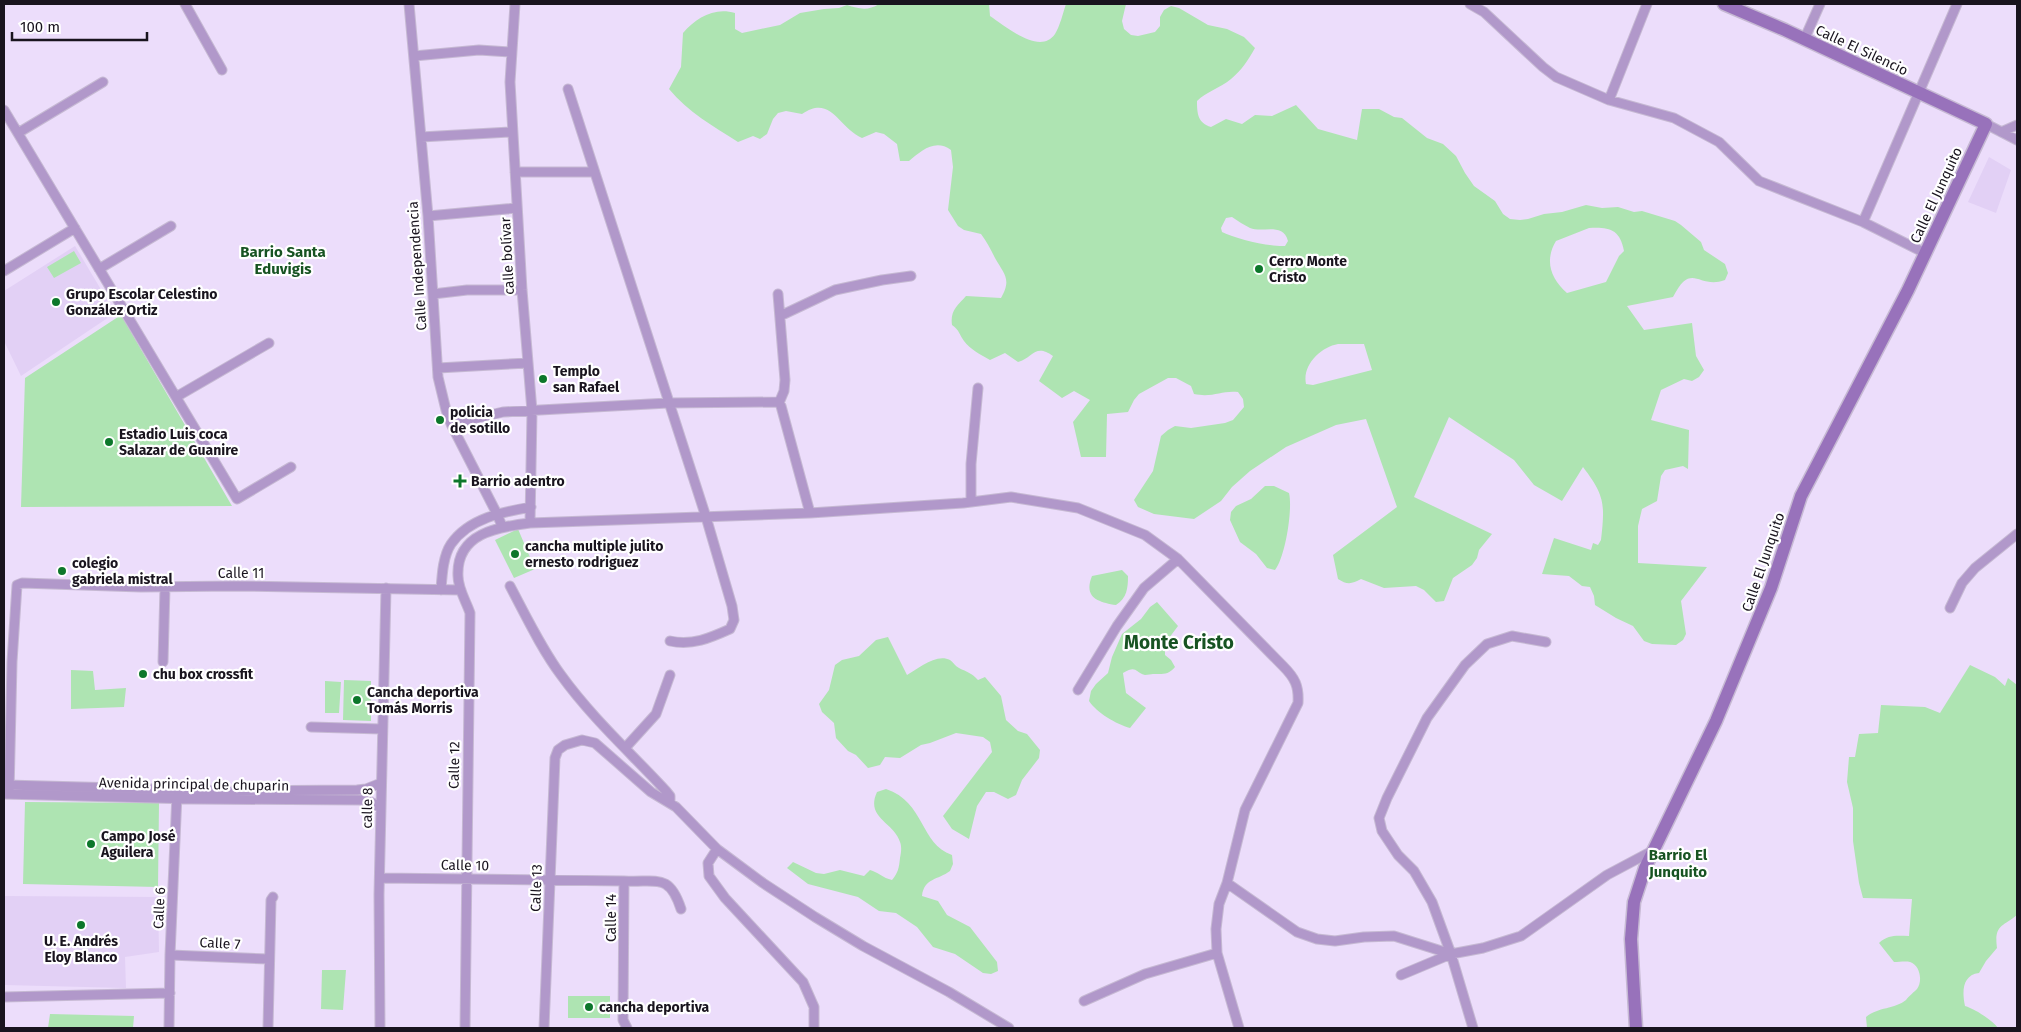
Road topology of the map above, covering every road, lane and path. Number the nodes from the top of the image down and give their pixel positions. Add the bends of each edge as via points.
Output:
1 (185, 4) edge
2 (409, 4) edge
3 (516, 4) edge
4 (1470, 4) edge
5 (1648, 4) edge
6 (1724, 4) edge
7 (1820, 4) edge
8 (1957, 4) edge
9 (1804, 40) junction
10 (511, 52) junction
11 (414, 56) junction
12 (222, 70) dead end
13 (103, 82) dead end
14 (568, 89) dead end
15 (1919, 93) junction
16 (1609, 100) junction
17 (4, 110) edge
18 (1986, 124) junction
19 (2017, 125) edge
20 (512, 132) junction
21 (2001, 132) junction
22 (18, 133) junction
23 (421, 137) junction
24 (2017, 140) edge
25 (515, 172) junction
26 (594, 172) junction
27 (517, 208) junction
28 (428, 216) junction
29 (1863, 222) junction
30 (171, 226) dead end
31 (75, 228) junction
32 (1925, 253) junction
33 (99, 269) junction
34 (4, 271) edge
35 (911, 276) dead end
36 (522, 290) junction
37 (433, 294) junction
38 (778, 294) dead end
39 (780, 316) junction
40 (269, 343) dead end
41 (528, 363) junction
42 (438, 368) junction
43 (978, 388) dead end
44 (176, 397) junction
45 (668, 403) junction
46 (779, 403) junction
47 (532, 410) junction
48 (451, 424) junction
49 (291, 467) dead end
50 (971, 502) junction
51 (531, 507) junction
52 (810, 513) junction
53 (497, 514) junction
54 (706, 517) junction
55 (530, 523) junction
56 (502, 526) junction
57 (2017, 534) edge
58 (1178, 559) junction
59 (510, 586) dead end
60 (165, 587) junction
61 (386, 588) junction
62 (441, 590) junction
63 (461, 590) junction
64 (1950, 608) dead end
65 (670, 641) dead end
66 (1546, 642) dead end
67 (163, 662) dead end
68 (670, 675) dead end
69 (1078, 690) dead end
70 (311, 727) dead end
71 (382, 729) junction
72 (626, 747) junction
73 (381, 783) junction
74 (6, 790) edge
75 (177, 794) junction
76 (670, 803) junction
77 (381, 808) junction
78 (717, 849) junction
79 (1654, 850) junction
80 (380, 878) junction
81 (466, 879) junction
82 (550, 881) junction
83 (624, 881) junction
84 (1227, 883) junction
85 (273, 897) dead end
86 (681, 909) dead end
87 (1217, 953) junction
88 (1451, 954) junction
89 (170, 955) junction
90 (269, 959) junction
91 (1401, 975) dead end
92 (170, 993) junction
93 (4, 997) edge
94 (1084, 1001) dead end
95 (169, 1028) edge
96 (268, 1028) edge
97 (380, 1028) edge
98 (465, 1028) edge
99 (544, 1028) edge
100 (627, 1028) edge
101 (814, 1028) edge
102 (1009, 1028) edge
103 (1239, 1028) edge
104 (1473, 1028) edge
105 (1636, 1028) edge

1 - 12 street
2 - 11 street, Calle Independencia
3 - 10 street, calle bolívar
4 - 16 street via 1484,12 1556,77
5 - 16 street
6 - 9 street, Calle El Silencio
7 - 9 street
8 - 15 street
9 - 15 street, Calle El Silencio
10 - 11 street via 479,50
10 - 20 street, calle bolívar
11 - 23 street, Calle Independencia
13 - 22 street
14 - 26 street
15 - 18 street, Calle El Silencio
15 - 29 street
16 - 29 street via 1674,118 1719,142 1759,181
17 - 22 street
18 - 21 street
18 - 32 street, Calle El Junquito
19 - 21 street
20 - 23 street
20 - 25 street, calle bolívar
21 - 24 street
22 - 31 street
23 - 28 street, Calle Independencia
25 - 26 street
25 - 27 street, calle bolívar
26 - 45 street
27 - 28 street
27 - 36 street, calle bolívar
28 - 37 street, Calle Independencia
29 - 32 street
30 - 33 street
31 - 33 street
31 - 34 street
32 - 79 street, Calle El Junquito via 1801,496 1772,588 1716,722
33 - 44 street
35 - 39 street via 835,290
36 - 37 street
36 - 41 street, calle bolívar
37 - 42 street, Calle Independencia
38 - 39 street
39 - 46 street via 785,380
40 - 44 street
41 - 42 street
41 - 47 street, calle bolívar
42 - 48 street, Calle Independencia
43 - 50 street
44 - 49 street via 237,499
45 - 46 street
45 - 47 street
45 - 54 street
46 - 52 street
47 - 48 street via 502,412
47 - 51 street, calle bolívar
48 - 53 street, Calle Independencia
50 - 52 street, Calle 12
50 - 58 street, Calle 12 via 1011,496 1078,508 1145,535
51 - 53 street
51 - 55 street, calle bolívar
52 - 54 street, Calle 12
53 - 56 street, Calle Independencia
53 - 62 street via 474,524 451,544 442,572
54 - 55 street, Calle 12
54 - 65 street via 732,606 733,625 700,641 682,644
55 - 56 street, Calle 12
56 - 63 street, Calle 12 via 482,534 465,548 459,565
57 - 64 street via 1975,568 1962,583
58 - 69 street via 1144,588
58 - 84 street, Calle 12 via 1296,679 1299,691 1298,703 1245,810
59 - 72 street via 560,675
60 - 61 street, Calle 11
60 - 67 street
60 - 74 street, Calle 11 via 18,585
61 - 62 street, Calle 11
61 - 71 street, calle 8
62 - 63 street, Calle 11
63 - 81 street, Calle 12 via 470,613
66 - 88 street via 1512,636 1487,644 1465,665 1427,718 1380,813 1382,831 1428,894
68 - 72 street via 656,714
70 - 71 street
71 - 73 street, calle 8
72 - 76 street via 668,793
73 - 75 street, Avenida principal de chuparin via 357,790
73 - 77 street, calle 8
74 - 75 street, Avenida principal de chuparin
75 - 77 street, Avenida principal de chuparin via 362,800
75 - 89 street, Calle 6
76 - 78 street
76 - 82 street, Calle 13 via 651,792 590,741 565,745 555,758
77 - 80 street, calle 8
78 - 101 street via 708,863 709,876 732,906 803,982 814,1007
78 - 102 street via 815,918
79 - 88 street via 1607,875 1521,936
79 - 105 street, Calle El Junquito via 1634,902
80 - 81 street, Calle 10
80 - 97 street, calle 8
81 - 82 street, Calle 10
81 - 98 street, Calle 12
82 - 83 street, Calle 14
82 - 99 street, Calle 13
83 - 86 street via 667,884 674,890
83 - 100 street, Calle 14 via 623,1020
84 - 87 street, Calle 12 via 1219,904
84 - 88 street via 1297,932 1318,939 1336,941 1394,936
85 - 90 street
87 - 94 street via 1144,974
87 - 103 street, Calle 12
88 - 91 street
88 - 104 street
89 - 90 street, Calle 7
89 - 92 street, Calle 6
90 - 96 street
92 - 93 street
92 - 95 street, Calle 6

